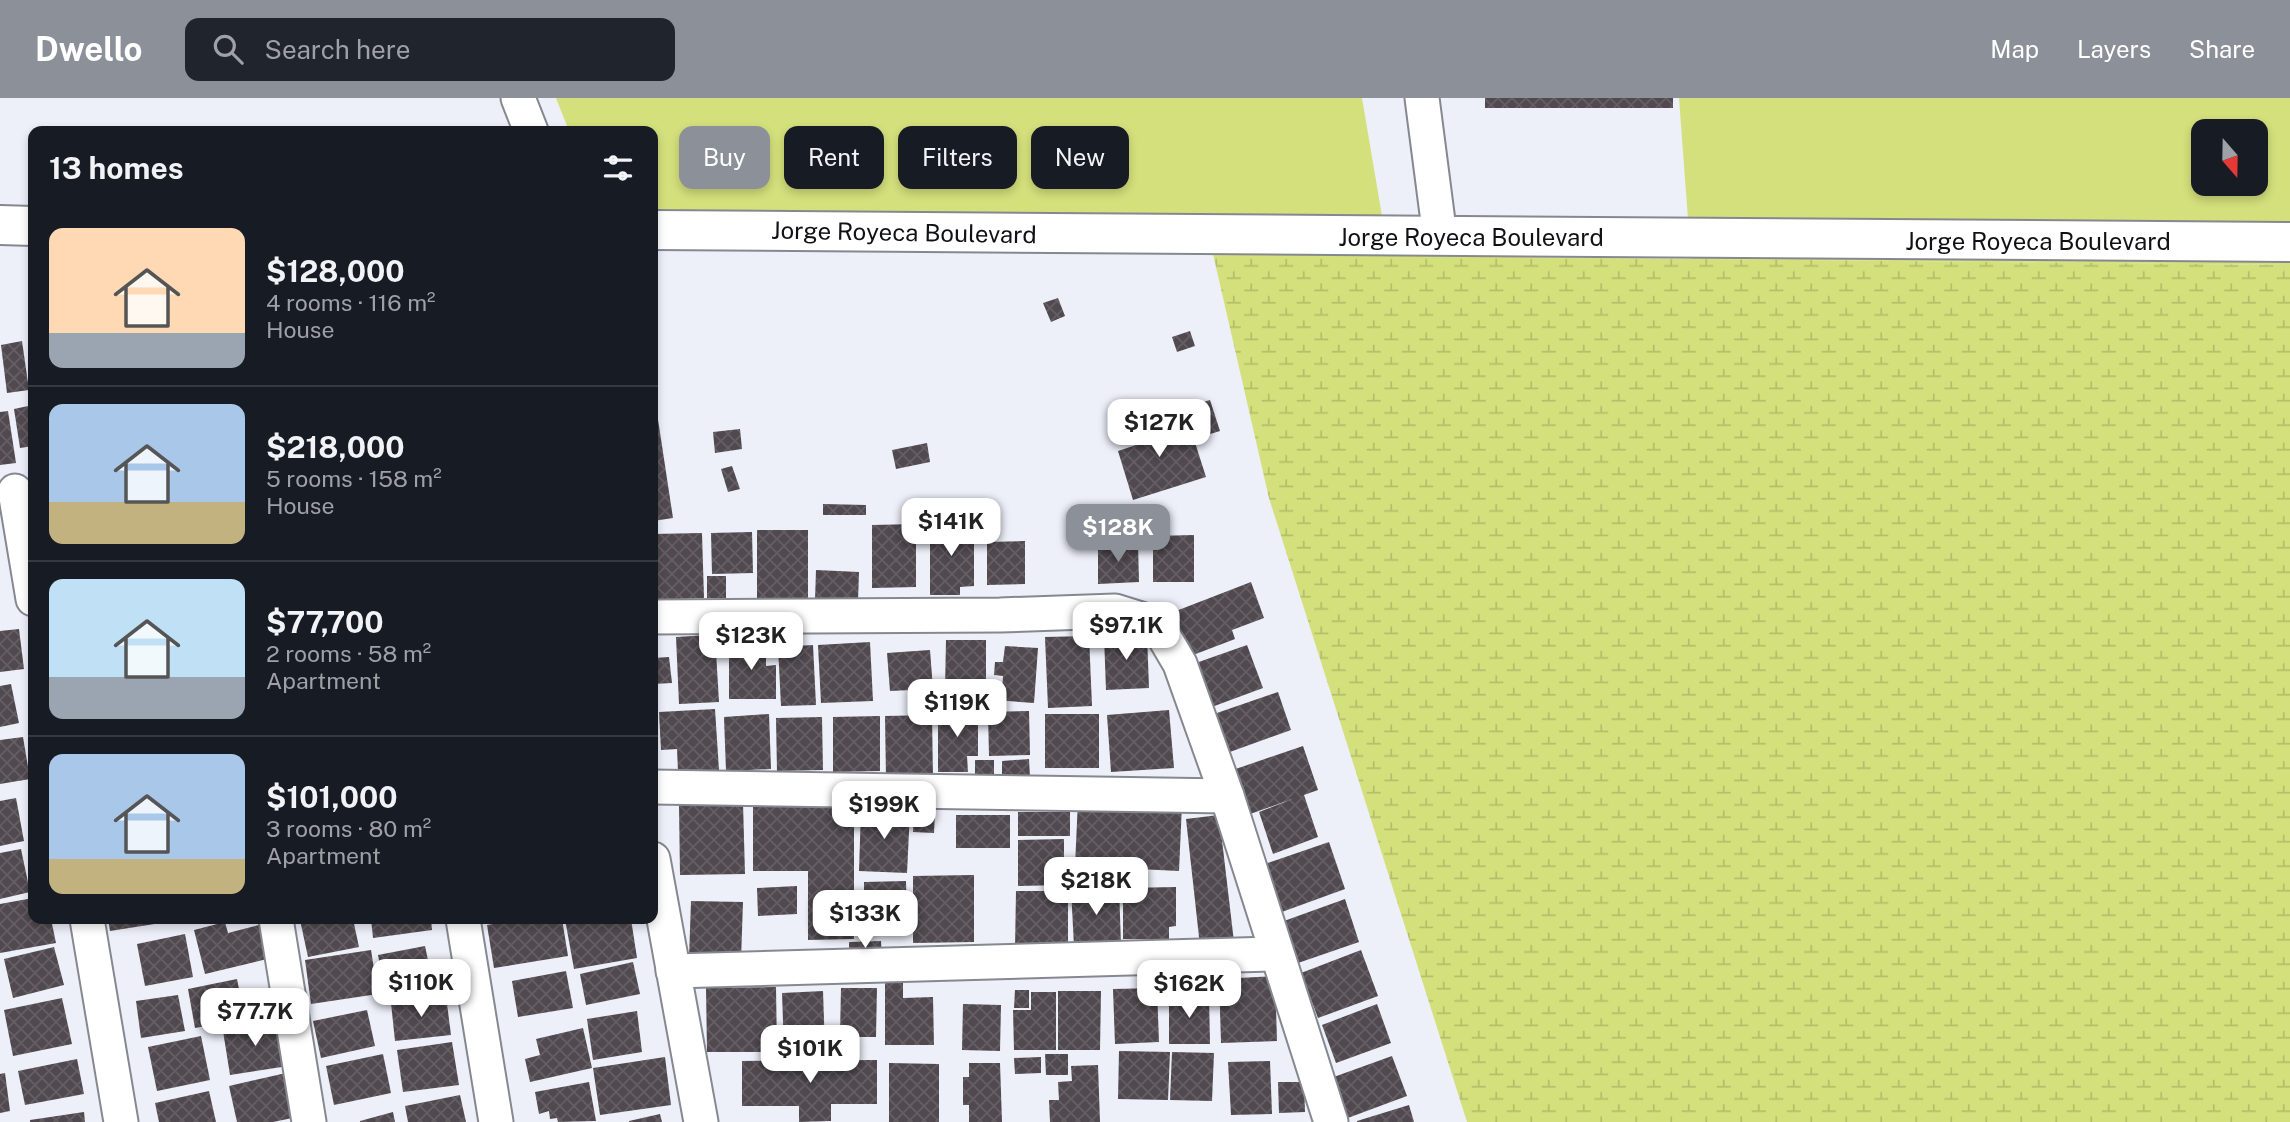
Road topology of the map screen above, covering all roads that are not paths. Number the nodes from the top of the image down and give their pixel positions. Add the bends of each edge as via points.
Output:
1 (519, 98) edge
2 (1422, 98) edge
3 (529, 126) edge
4 (0, 225) edge
5 (28, 226) edge
6 (658, 230) edge
7 (1440, 237) junction
8 (2290, 242) edge
9 (16, 491) edge
10 (28, 567) edge
11 (658, 617) edge
12 (658, 787) edge
13 (1227, 796) junction
14 (658, 887) edge
15 (88, 924) edge
16 (277, 924) edge
17 (464, 924) edge
18 (1276, 954) junction
19 (673, 971) junction
20 (121, 1122) edge
21 (309, 1122) edge
22 (496, 1122) edge
23 (701, 1122) edge
24 (1331, 1122) edge

1 - 3 street
2 - 7 street
4 - 5 street
6 - 7 street, Jorge Royeca Boulevard
7 - 8 street, Jorge Royeca Boulevard
9 - 10 street
11 - 13 street via 1115,611 1144,620 1163,635 1180,664
12 - 13 street
13 - 18 street
14 - 19 street
15 - 20 street
16 - 21 street
17 - 22 street
18 - 19 street
18 - 24 street
19 - 23 street

